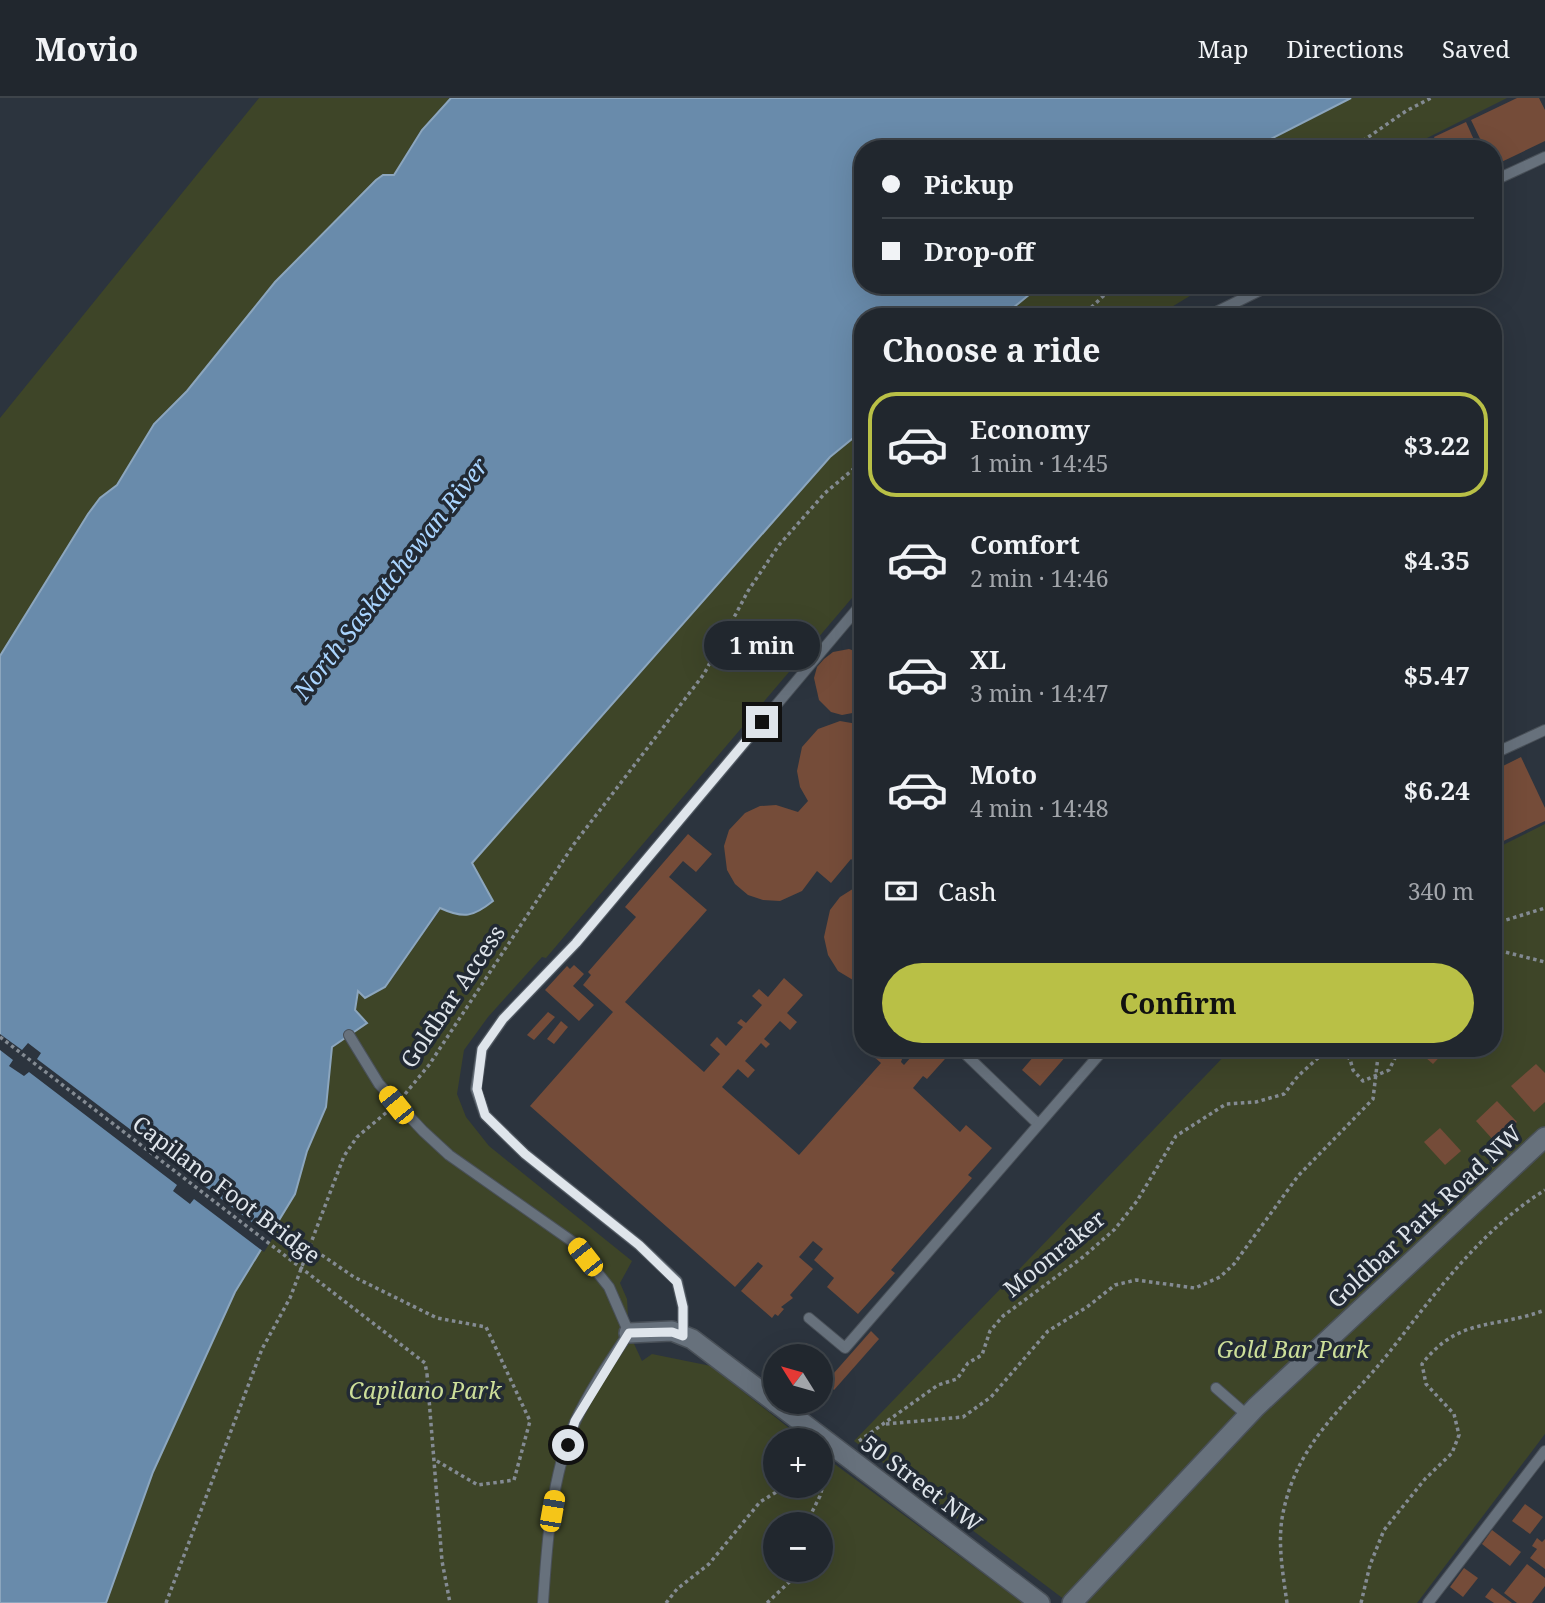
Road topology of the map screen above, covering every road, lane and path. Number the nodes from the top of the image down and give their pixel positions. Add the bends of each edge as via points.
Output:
1 (1431, 98) edge
2 (1365, 140) edge
3 (1545, 157) edge
4 (1502, 177) edge
5 (1105, 294) edge
6 (1253, 294) edge
7 (1091, 308) edge
8 (1224, 308) edge
9 (854, 469) edge
10 (854, 613) edge
11 (1545, 730) edge
12 (1502, 750) edge
13 (1545, 908) edge
14 (1502, 921) edge
15 (1502, 953) edge
16 (1545, 962) edge
17 (349, 1035) dead end
18 (0, 1037) edge
19 (968, 1057) edge
20 (1097, 1057) edge
21 (1323, 1057) edge
22 (1347, 1057) edge
23 (1378, 1057) edge
24 (1396, 1057) edge
25 (1377, 1077) junction
26 (396, 1105) junction
27 (1038, 1124) junction
28 (1545, 1136) edge
29 (1545, 1189) edge
30 (310, 1247) junction
31 (1545, 1310) edge
32 (809, 1318) dead end
33 (629, 1333) junction
34 (683, 1336) junction
35 (1216, 1388) dead end
36 (763, 1393) edge
37 (791, 1414) edge
38 (1248, 1416) junction
39 (884, 1424) junction
40 (857, 1442) dead end
41 (1545, 1451) edge
42 (435, 1460) junction
43 (766, 1498) edge
44 (789, 1582) edge
45 (166, 1603) edge
46 (450, 1603) edge
47 (543, 1603) edge
48 (666, 1603) edge
49 (767, 1603) edge
50 (1040, 1603) edge
51 (1072, 1603) edge
52 (1287, 1603) edge
53 (1361, 1603) edge
54 (1428, 1603) edge

1 - 2 path
3 - 4 lane
5 - 7 path
6 - 8 lane
9 - 26 path, Goldbar Access via 825,493 779,545 748,591 704,674 574,844 429,1065
10 - 34 lane via 482,1049 477,1089 485,1115 677,1282
11 - 12 lane
13 - 14 path
15 - 16 path
17 - 26 lane
18 - 42 path, Capilano Foot Bridge, bridge via 425,1363
19 - 27 lane
20 - 27 lane
21 - 39 path, Moonraker via 1284,1094 1226,1104 1176,1136 1115,1229 1003,1316 990,1331 982,1355 968,1363 957,1379 938,1385
22 - 25 path, Moonraker via 1363,1081
23 - 25 path
24 - 25 path via 1389,1070
25 - 39 path via 1373,1098 1298,1176 1220,1277 1195,1287 1136,1280 1115,1285 1048,1331 991,1396 962,1417
26 - 30 path, Goldbar Access via 357,1137 344,1156
26 - 33 lane via 449,1154 573,1242 609,1287
27 - 32 lane via 845,1348
28 - 38 street, Goldbar Park Road NW
29 - 52 path via 1519,1205 1469,1251 1368,1378 1327,1420 1302,1460 1283,1513 1280,1552
30 - 42 path via 354,1277 437,1318 486,1327 530,1421 514,1480 478,1485
30 - 45 path, Goldbar Access via 290,1298 262,1349
31 - 53 path via 1479,1324 1437,1345 1422,1364 1426,1384 1454,1414 1459,1435 1452,1453 1384,1530
33 - 34 street, 50 Street NW
33 - 47 lane via 575,1421 548,1532
34 - 36 street, 50 Street NW
35 - 38 lane
37 - 50 street, 50 Street NW
38 - 51 street, Goldbar Park Road NW
39 - 40 path
41 - 54 lane
42 - 46 path
43 - 48 path via 709,1564
44 - 49 path

